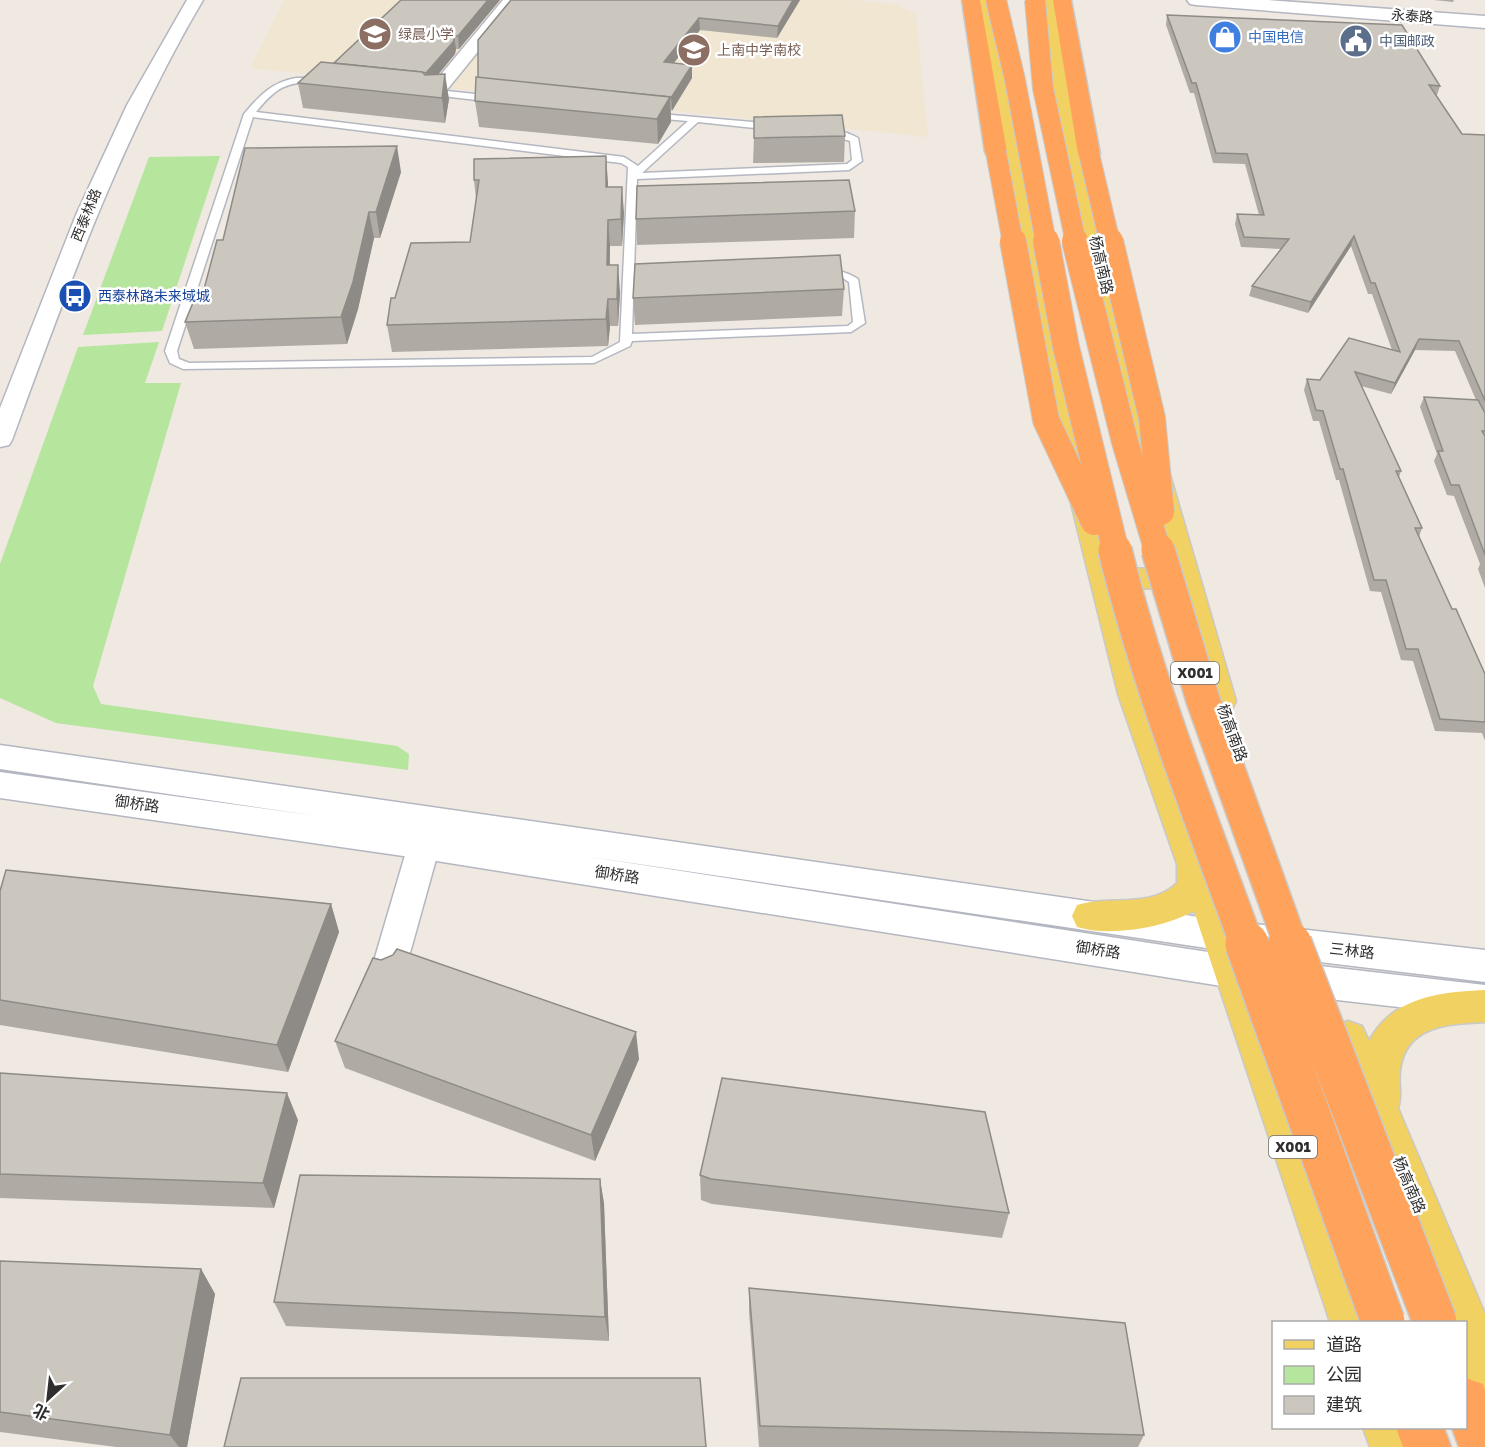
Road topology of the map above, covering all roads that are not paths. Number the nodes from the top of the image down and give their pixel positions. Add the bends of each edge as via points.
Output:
1 (195, 0) edge
2 (512, 0) edge
3 (971, 0) edge
4 (982, 0) edge
5 (996, 0) edge
6 (1035, 0) edge
7 (1046, 0) edge
8 (1062, 0) edge
9 (1196, 0) edge
10 (1485, 21) edge
11 (336, 83) edge
12 (1071, 84) junction
13 (413, 90) edge
14 (435, 93) junction
15 (506, 100) edge
16 (637, 113) edge
17 (249, 114) junction
18 (696, 119) junction
19 (786, 128) edge
20 (819, 132) edge
21 (633, 176) junction
22 (808, 275) edge
23 (627, 338) junction
24 (0, 440) edge
25 (1177, 582) junction
26 (1114, 583) junction
27 (0, 757) edge
28 (0, 785) edge
29 (424, 845) junction
30 (1195, 864) junction
31 (1090, 916) junction
32 (1308, 946) junction
33 (1227, 953) junction
34 (1485, 966) edge
35 (388, 971) edge
36 (1324, 982) junction
37 (1485, 1001) edge
38 (1485, 1006) edge
39 (1386, 1131) junction
40 (1351, 1321) edge
41 (1382, 1321) edge
42 (1434, 1321) edge
43 (1465, 1321) edge
44 (1467, 1326) edge
45 (1485, 1369) edge
46 (1467, 1394) edge
47 (1467, 1404) edge
48 (1485, 1425) edge
49 (1387, 1429) edge
50 (1410, 1429) edge
51 (1420, 1429) edge
52 (1394, 1447) edge
53 (1412, 1447) edge
54 (1427, 1447) edge
55 (1483, 1447) edge

1 - 24 street, 西泰林路 via 113,150
2 - 14 street
3 - 26 highway, bridge via 1046,420
4 - 26 main road, X001 via 1054,381
5 - 26 highway, X001, bridge
6 - 25 highway, 杨高南路 / X001, bridge via 1043,88 1086,291 1125,442
7 - 12 main road, 杨高南路 / X001
8 - 12 highway
9 - 10 main road, 永泰路
11 - 17 lane via 303,80 273,86
12 - 25 main road, 杨高南路 / X001 via 1118,341
13 - 14 lane
14 - 15 lane
16 - 18 lane
17 - 21 lane via 624,160 633,166
17 - 23 lane via 171,351 174,361 187,367 594,360 626,344
18 - 19 lane
18 - 21 lane
20 - 21 lane via 855,140 857,161 849,167
21 - 23 lane via 635,283
22 - 23 lane via 843,274 854,280 859,323 851,329
25 - 26 main road
25 - 32 main road, 杨高南路 / X001
25 - 42 highway, 杨高南路 / X001, bridge via 1203,700 1308,994
26 - 30 main road, X001 via 1134,694
26 - 41 highway, X001, bridge
27 - 31 main road, 御桥路
28 - 29 main road, 御桥路
29 - 33 main road, 御桥路
29 - 35 street
30 - 31 main road via 1192,891 1167,908
30 - 33 main road
31 - 33 main road, 御桥路
32 - 33 main road, 三林路
32 - 34 main road, 三林路
32 - 36 main road, 杨高南路
33 - 36 main road
33 - 40 main road, X001
36 - 37 main road
36 - 39 main road, 杨高南路
38 - 39 main road via 1414,1017 1394,1031 1381,1054 1377,1080
39 - 43 main road, 杨高南路
44 - 45 main road, 杨高南路
46 - 48 highway
47 - 55 highway
49 - 52 main road
50 - 53 highway
51 - 54 highway

